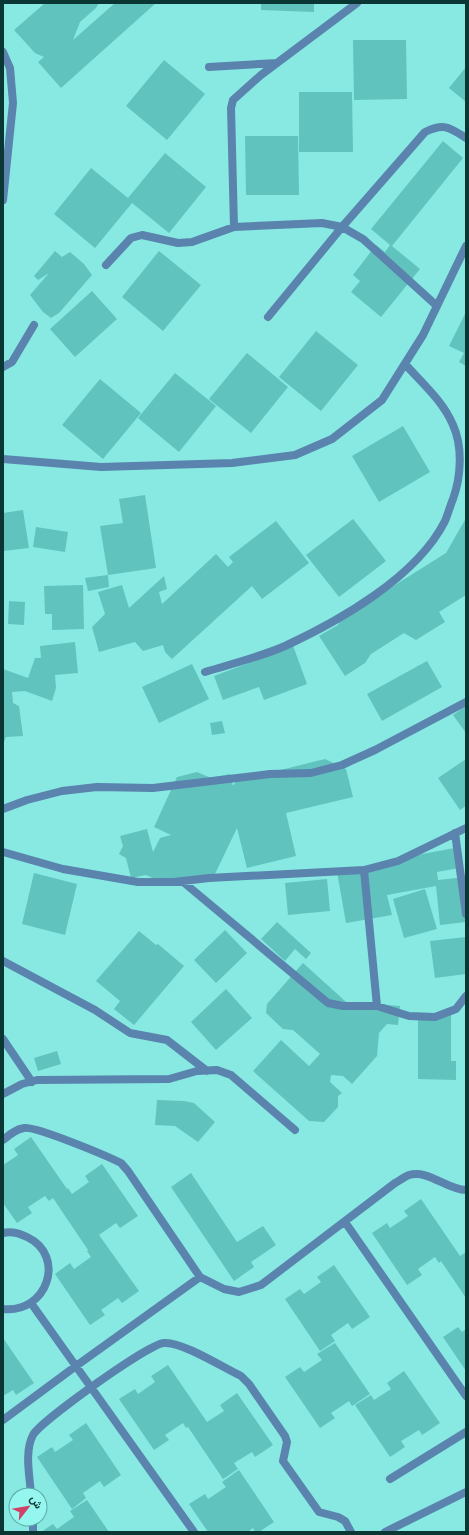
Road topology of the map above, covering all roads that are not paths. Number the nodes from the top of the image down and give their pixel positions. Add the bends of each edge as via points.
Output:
1 (357, 3) edge
2 (3, 52) edge
3 (277, 63) junction
4 (208, 67) dead end
5 (466, 138) edge
6 (3, 200) edge
7 (234, 227) junction
8 (342, 227) junction
9 (466, 246) edge
10 (106, 265) dead end
11 (437, 306) junction
12 (268, 317) dead end
13 (34, 325) dead end
14 (405, 364) junction
15 (3, 367) edge
16 (3, 459) edge
17 (205, 672) dead end
18 (466, 702) edge
19 (3, 809) edge
20 (466, 828) edge
21 (455, 833) junction
22 (3, 852) edge
23 (364, 870) junction
24 (182, 881) junction
25 (466, 914) edge
26 (3, 961) edge
27 (466, 996) edge
28 (377, 1006) junction
29 (3, 1039) edge
30 (207, 1071) junction
31 (32, 1082) junction
32 (3, 1094) edge
33 (295, 1130) dead end
34 (3, 1140) edge
35 (466, 1190) edge
36 (345, 1222) junction
37 (3, 1233) edge
38 (200, 1277) junction
39 (31, 1303) junction
40 (3, 1309) edge
41 (76, 1366) junction
42 (92, 1388) junction
43 (466, 1396) edge
44 (3, 1420) edge
45 (466, 1432) edge
46 (390, 1479) dead end
47 (31, 1487) edge
48 (466, 1492) edge
49 (194, 1532) edge
50 (351, 1532) edge
51 (385, 1532) edge

1 - 3 street
2 - 6 street via 10,68 13,103
3 - 4 street
3 - 7 street via 233,100 231,108
5 - 8 street via 451,128 436,127 425,132
7 - 8 street via 322,224
7 - 10 street via 192,242 178,243 142,235 131,238
8 - 11 street via 363,239
8 - 12 street
9 - 11 street
11 - 14 street
13 - 15 street via 12,362
14 - 16 street via 382,400 332,439 295,455 232,462 100,467
14 - 17 street via 443,406 454,426 459,445 458,483 444,522 426,549 395,581 358,607 284,646
18 - 19 street via 375,750 342,765 311,773 270,774 153,788 97,787 62,791
20 - 21 street
21 - 23 street via 398,861
21 - 25 street
22 - 24 street via 63,869 138,882
23 - 24 street
23 - 28 street
24 - 28 street via 328,1002 343,1006
26 - 30 street via 95,1010 130,1033 167,1040
27 - 28 street via 456,1009 435,1017 409,1016
29 - 31 street
30 - 31 street via 169,1079
30 - 33 street via 216,1070 231,1075
31 - 32 street
34 - 38 street via 25,1127 121,1163
35 - 36 street via 457,1190 421,1174 410,1175 395,1183
36 - 38 street via 261,1285 239,1292 224,1289
36 - 43 street
37 - 39 street via 20,1234 33,1240 47,1261 45,1288
38 - 41 street
39 - 40 street via 12,1310
39 - 41 street
41 - 42 street
41 - 44 street
42 - 47 street via 33,1434 29,1451
42 - 49 street
42 - 50 street via 148,1348 164,1343 180,1345 241,1376 285,1436 287,1442 283,1461 319,1512 345,1521
45 - 46 street
48 - 51 street

